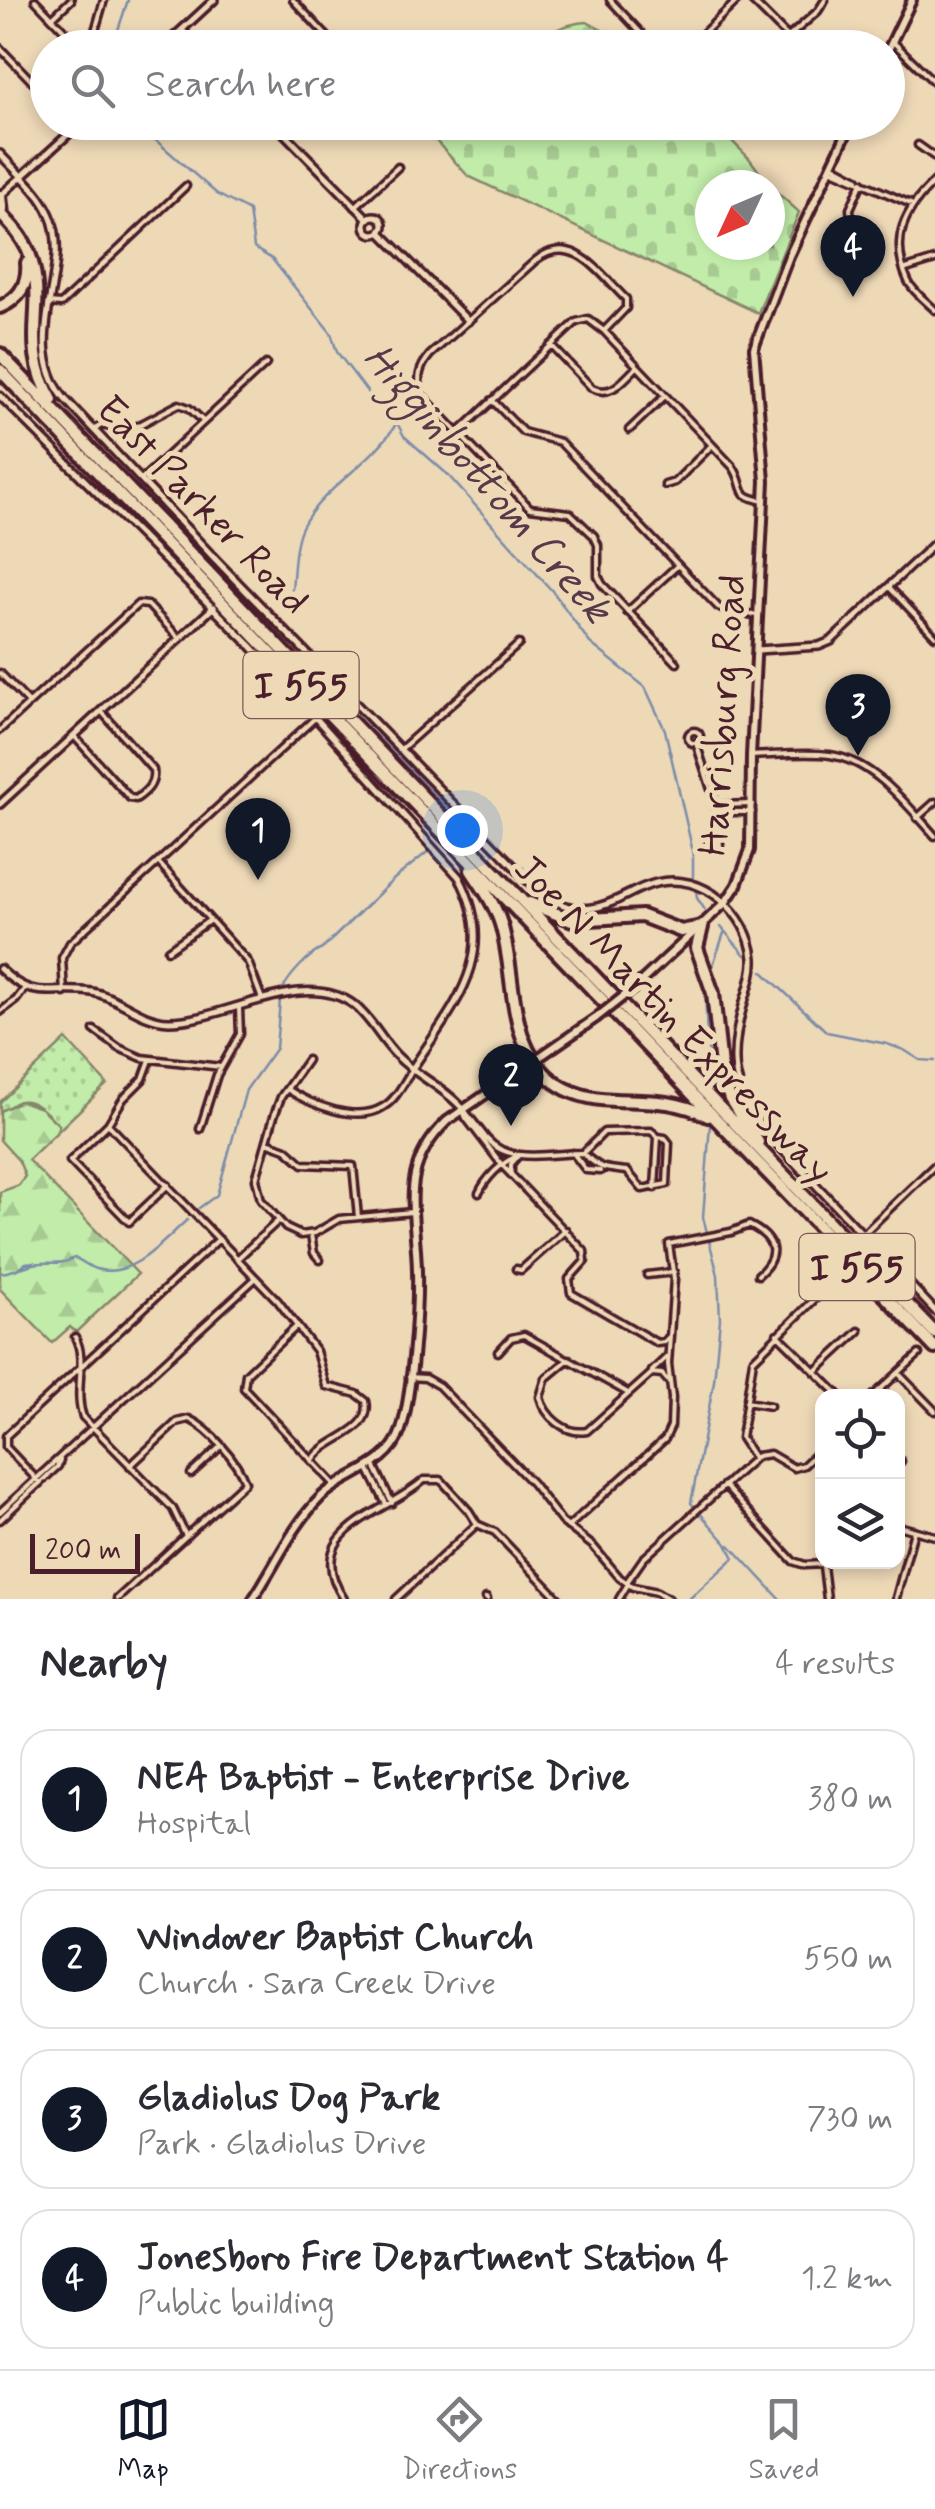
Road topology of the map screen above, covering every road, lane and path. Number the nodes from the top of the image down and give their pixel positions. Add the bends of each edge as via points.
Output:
1 (35, 0) edge
2 (71, 0) edge
3 (104, 0) edge
4 (214, 0) edge
5 (293, 0) edge
6 (610, 0) edge
7 (738, 0) edge
8 (752, 0) edge
9 (825, 0) edge
10 (912, 0) edge
11 (52, 18) junction
12 (64, 30) edge
13 (95, 30) edge
14 (182, 30) edge
15 (321, 30) edge
16 (638, 30) edge
17 (707, 30) edge
18 (780, 30) edge
19 (797, 30) edge
20 (897, 30) edge
21 (0, 48) edge
22 (905, 54) edge
23 (30, 79) edge
24 (935, 83) edge
25 (60, 140) edge
26 (290, 140) edge
27 (844, 140) edge
28 (918, 145) dead end
29 (0, 154) edge
30 (935, 157) edge
31 (398, 167) dead end
32 (831, 167) junction
33 (22, 178) junction
34 (935, 180) edge
35 (862, 182) junction
36 (186, 186) dead end
37 (0, 196) edge
38 (912, 204) junction
39 (356, 207) junction
40 (1, 216) edge
41 (850, 218) dead end
42 (368, 219) junction
43 (380, 232) junction
44 (935, 260) edge
45 (905, 269) junction
46 (48, 302) junction
47 (0, 307) edge
48 (935, 310) edge
49 (468, 321) junction
50 (604, 331) junction
51 (0, 345) edge
52 (551, 345) junction
53 (0, 354) edge
54 (266, 364) dead end
55 (636, 367) junction
56 (0, 370) edge
57 (0, 380) edge
58 (0, 396) edge
59 (664, 396) junction
60 (52, 400) junction
61 (492, 400) junction
62 (203, 422) junction
63 (94, 430) junction
64 (629, 430) dead end
65 (458, 433) junction
66 (712, 445) junction
67 (83, 457) junction
68 (140, 480) junction
69 (665, 485) dead end
70 (765, 501) junction
71 (170, 532) junction
72 (935, 542) edge
73 (678, 565) junction
74 (889, 587) junction
75 (214, 608) junction
76 (628, 612) junction
77 (759, 614) junction
78 (935, 636) edge
79 (180, 639) junction
80 (519, 644) dead end
81 (757, 650) junction
82 (677, 663) dead end
83 (0, 673) edge
84 (29, 703) junction
85 (100, 711) junction
86 (317, 716) junction
87 (0, 730) edge
88 (74, 736) junction
89 (696, 742) dead end
90 (401, 749) junction
91 (751, 756) junction
92 (935, 802) edge
93 (0, 804) edge
94 (716, 805) junction
95 (752, 808) junction
96 (717, 812) junction
97 (917, 818) junction
98 (935, 836) edge
99 (716, 838) dead end
100 (455, 847) junction
101 (158, 862) junction
102 (519, 898) junction
103 (725, 903) junction
104 (210, 920) junction
105 (702, 928) junction
106 (674, 929) junction
107 (686, 943) junction
108 (168, 950) dead end
109 (700, 958) junction
110 (0, 969) edge
111 (24, 988) junction
112 (64, 993) junction
113 (262, 1000) junction
114 (238, 1006) junction
115 (0, 1012) edge
116 (94, 1030) dead end
117 (527, 1048) junction
118 (535, 1059) junction
119 (150, 1060) junction
120 (307, 1060) dead end
121 (221, 1067) junction
122 (522, 1068) junction
123 (412, 1070) junction
124 (545, 1074) junction
125 (287, 1088) junction
126 (463, 1109) junction
127 (717, 1121) junction
128 (108, 1124) junction
129 (200, 1128) dead end
130 (658, 1137) junction
131 (488, 1140) junction
132 (267, 1142) junction
133 (489, 1147) junction
134 (574, 1153) junction
135 (584, 1153) junction
136 (520, 1155) junction
137 (771, 1163) junction
138 (502, 1165) junction
139 (935, 1166) edge
140 (591, 1168) junction
141 (511, 1174) junction
142 (168, 1186) junction
143 (655, 1188) junction
144 (480, 1192) dead end
145 (412, 1212) junction
146 (358, 1217) junction
147 (279, 1220) junction
148 (566, 1230) junction
149 (311, 1234) junction
150 (862, 1235) junction
151 (219, 1239) junction
152 (237, 1258) junction
153 (320, 1260) dead end
154 (516, 1270) dead end
155 (674, 1272) junction
156 (758, 1275) dead end
157 (647, 1276) dead end
158 (256, 1278) junction
159 (821, 1293) dead end
160 (935, 1297) edge
161 (928, 1304) junction
162 (935, 1312) edge
163 (296, 1327) junction
164 (859, 1331) dead end
165 (935, 1333) edge
166 (641, 1334) junction
167 (777, 1334) junction
168 (670, 1336) junction
169 (75, 1338) dead end
170 (935, 1348) edge
171 (498, 1352) dead end
172 (669, 1354) junction
173 (918, 1354) dead end
174 (568, 1359) junction
175 (80, 1368) junction
176 (815, 1372) junction
177 (898, 1373) junction
178 (409, 1377) junction
179 (645, 1378) junction
180 (670, 1386) junction
181 (833, 1389) edge
182 (881, 1389) edge
183 (628, 1392) junction
184 (746, 1402) junction
185 (770, 1406) dead end
186 (935, 1411) edge
187 (94, 1429) junction
188 (220, 1447) junction
189 (815, 1454) edge
190 (754, 1458) junction
191 (313, 1460) junction
192 (130, 1466) junction
193 (371, 1466) junction
194 (191, 1474) dead end
195 (38, 1480) junction
196 (336, 1485) junction
197 (724, 1485) junction
198 (390, 1504) junction
199 (0, 1512) edge
200 (0, 1520) edge
201 (477, 1524) junction
202 (568, 1527) junction
203 (905, 1528) edge
204 (914, 1531) junction
205 (186, 1536) junction
206 (935, 1536) edge
207 (815, 1564) edge
208 (824, 1569) edge
209 (627, 1583) junction
210 (666, 1598) edge
211 (896, 1598) edge
212 (117, 1599) edge
213 (252, 1599) edge
214 (344, 1599) edge
215 (396, 1599) edge
216 (559, 1599) edge
217 (619, 1599) edge
218 (827, 1599) edge

1 - 11 street
2 - 11 street
3 - 13 street
4 - 14 street
5 - 15 street
6 - 16 street
7 - 17 street
8 - 18 street
9 - 19 street
10 - 20 main road
11 - 12 street
21 - 23 street
22 - 24 street
25 - 33 street
26 - 39 street
27 - 32 main road, Harrisburg Road
28 - 30 street
29 - 33 street, East Parker Road
31 - 39 street
32 - 35 street
32 - 70 main road, Harrisburg Road via 755,340
33 - 37 street
33 - 46 street, East Parker Road via 40,197 56,238
34 - 38 street
35 - 38 street
35 - 41 street
36 - 46 street via 61,304
37 - 40 highway
38 - 45 street via 901,238
39 - 42 street
40 - 47 highway via 28,270 20,293
40 - 60 highway via 31,259 34,354
42 - 43 street via 369,232
42 - 43 street via 380,218
43 - 49 street
44 - 45 street
45 - 48 street
46 - 63 street, East Parker Road via 51,376
49 - 50 street via 544,254 563,248 582,256 626,298 626,308
49 - 65 street via 430,355 418,382 421,394
50 - 52 street via 581,320
50 - 55 street
51 - 60 highway
52 - 55 street via 601,392
52 - 61 street
53 - 71 highway, Joe N Martin Expressway / I 555
54 - 62 street
55 - 59 street
56 - 67 highway, Joe N Martin Expressway / I 555
57 - 67 highway
58 - 75 street
59 - 64 street
59 - 66 street
60 - 71 highway
61 - 65 street
61 - 73 street via 523,432 560,442
62 - 63 street via 179,404 126,431 101,425
62 - 68 street
63 - 68 street, East Parker Road
65 - 76 street via 530,508 570,512 594,536 600,580
66 - 69 street
66 - 70 street via 735,468 742,493
67 - 100 highway, Joe N Martin Expressway / I 555
68 - 90 street, East Parker Road
70 - 77 main road, Harrisburg Road
71 - 102 highway, Joe N Martin Expressway / I 555
72 - 74 street
73 - 76 street
73 - 77 street via 725,611
74 - 78 street
74 - 81 street via 831,641
75 - 79 street
75 - 86 street
76 - 82 street
77 - 81 main road, Harrisburg Road
79 - 84 street via 148,605 138,604
79 - 85 street
80 - 90 street
81 - 91 main road, Harrisburg Road
83 - 84 street
84 - 87 street
85 - 88 street
85 - 88 street via 154,770 144,793 130,798
86 - 101 street
86 - 123 street via 453,869 474,913 473,967
88 - 93 street
89 - 94 street
90 - 103 street, East Parker Road via 550,900 594,908 654,883 678,881
91 - 95 main road, Harrisburg Road
91 - 97 street via 851,760
92 - 97 street
94 - 95 street
94 - 96 street
95 - 96 street
95 - 103 main road, Harrisburg Road via 746,862
96 - 99 street
97 - 98 street
100 - 117 highway via 498,916
100 - 127 highway, Joe N Martin Expressway / I 555
101 - 104 street
101 - 112 street via 68,946 61,967
102 - 106 highway via 572,920 642,916
102 - 137 highway, Joe N Martin Expressway / I 555
103 - 105 main road, Harrisburg Road
103 - 150 street via 752,952 734,1039 738,1087 765,1130
104 - 108 street
104 - 113 street via 248,962
105 - 106 highway
105 - 107 main road, Harrisburg Road
105 - 109 highway
106 - 107 highway
107 - 109 highway
107 - 118 main road, Harrisburg Road, bridge
109 - 137 highway via 713,993 726,1090
110 - 111 street
111 - 112 street
111 - 115 street
112 - 114 street via 102,994 158,1020
113 - 114 street
113 - 123 street via 315,990 343,998
114 - 121 street via 239,1038
116 - 119 street
117 - 118 highway
117 - 122 highway
118 - 122 main road, Harrisburg Road
118 - 124 highway
119 - 121 street
119 - 128 street via 148,1073
120 - 125 street
121 - 129 street
122 - 124 highway
122 - 126 main road, Harrisburg Road
123 - 125 street via 391,1101 374,1111 320,1108
123 - 126 street
124 - 127 highway via 582,1095 670,1101
125 - 132 street
126 - 131 street
126 - 133 street
126 - 145 main road, Harrisburg Road via 421,1152
127 - 170 highway, Joe N Martin Expressway / I 555
128 - 142 street
128 - 142 street via 70,1161 128,1222
130 - 135 street via 650,1131 604,1132
130 - 143 street
130 - 143 street via 668,1141 668,1180
131 - 133 street
131 - 136 street
132 - 146 street via 308,1165 353,1166
132 - 147 street via 256,1188
133 - 138 street
134 - 135 street
134 - 136 street
134 - 140 street
135 - 140 street
136 - 138 street
136 - 141 street
137 - 165 highway, Joe N Martin Expressway / I 555
138 - 141 street
138 - 144 street
139 - 150 street
140 - 143 street via 625,1170 639,1188
141 - 148 street
142 - 151 street
145 - 146 street
145 - 178 main road, Harrisburg Road via 417,1285
146 - 149 street
147 - 149 street via 292,1232
147 - 152 street
148 - 154 street
148 - 166 street via 586,1256 569,1279 571,1293
149 - 153 street
150 - 161 street
151 - 152 street
151 - 175 street
152 - 158 street
155 - 156 street via 674,1241 748,1225 772,1244 771,1264
155 - 157 street
155 - 168 street
158 - 163 street
158 - 187 street
159 - 167 street
160 - 161 street
161 - 162 street
163 - 191 street via 243,1384
163 - 191 street via 316,1351 326,1386 358,1394 368,1406 363,1421
164 - 176 street
166 - 168 street via 660,1343
166 - 172 street
167 - 176 street
167 - 184 street via 753,1360
168 - 172 street
169 - 175 street
171 - 174 street via 524,1335
172 - 179 street
172 - 180 street
173 - 177 street
174 - 183 street
174 - 183 street via 542,1387 542,1407 553,1420 583,1432
175 - 187 street via 80,1410
175 - 195 street via 4,1439
176 - 181 street
177 - 182 street
177 - 186 street
178 - 193 main road, Harrisburg Road via 398,1436
178 - 202 street via 440,1386
179 - 180 street via 662,1374
179 - 183 street
180 - 202 street via 668,1435
184 - 185 street
184 - 190 street via 742,1441
187 - 192 street
187 - 195 street
188 - 192 street via 186,1419
188 - 194 street
188 - 205 street via 246,1482
189 - 190 street via 799,1467 770,1454
190 - 197 street
191 - 196 street
192 - 205 street via 173,1509
193 - 196 main road, Harrisburg Road
193 - 198 street
195 - 199 street
195 - 200 street
196 - 213 main road, Harrisburg Road via 306,1516
197 - 207 street via 793,1561
197 - 209 street via 643,1559
198 - 201 street via 424,1480 438,1479
198 - 214 street via 354,1522 338,1542 332,1572
201 - 215 street
201 - 216 street via 494,1532
202 - 209 street
203 - 204 street
204 - 206 street
204 - 211 street
205 - 212 street
208 - 218 street
209 - 210 street
209 - 217 street

